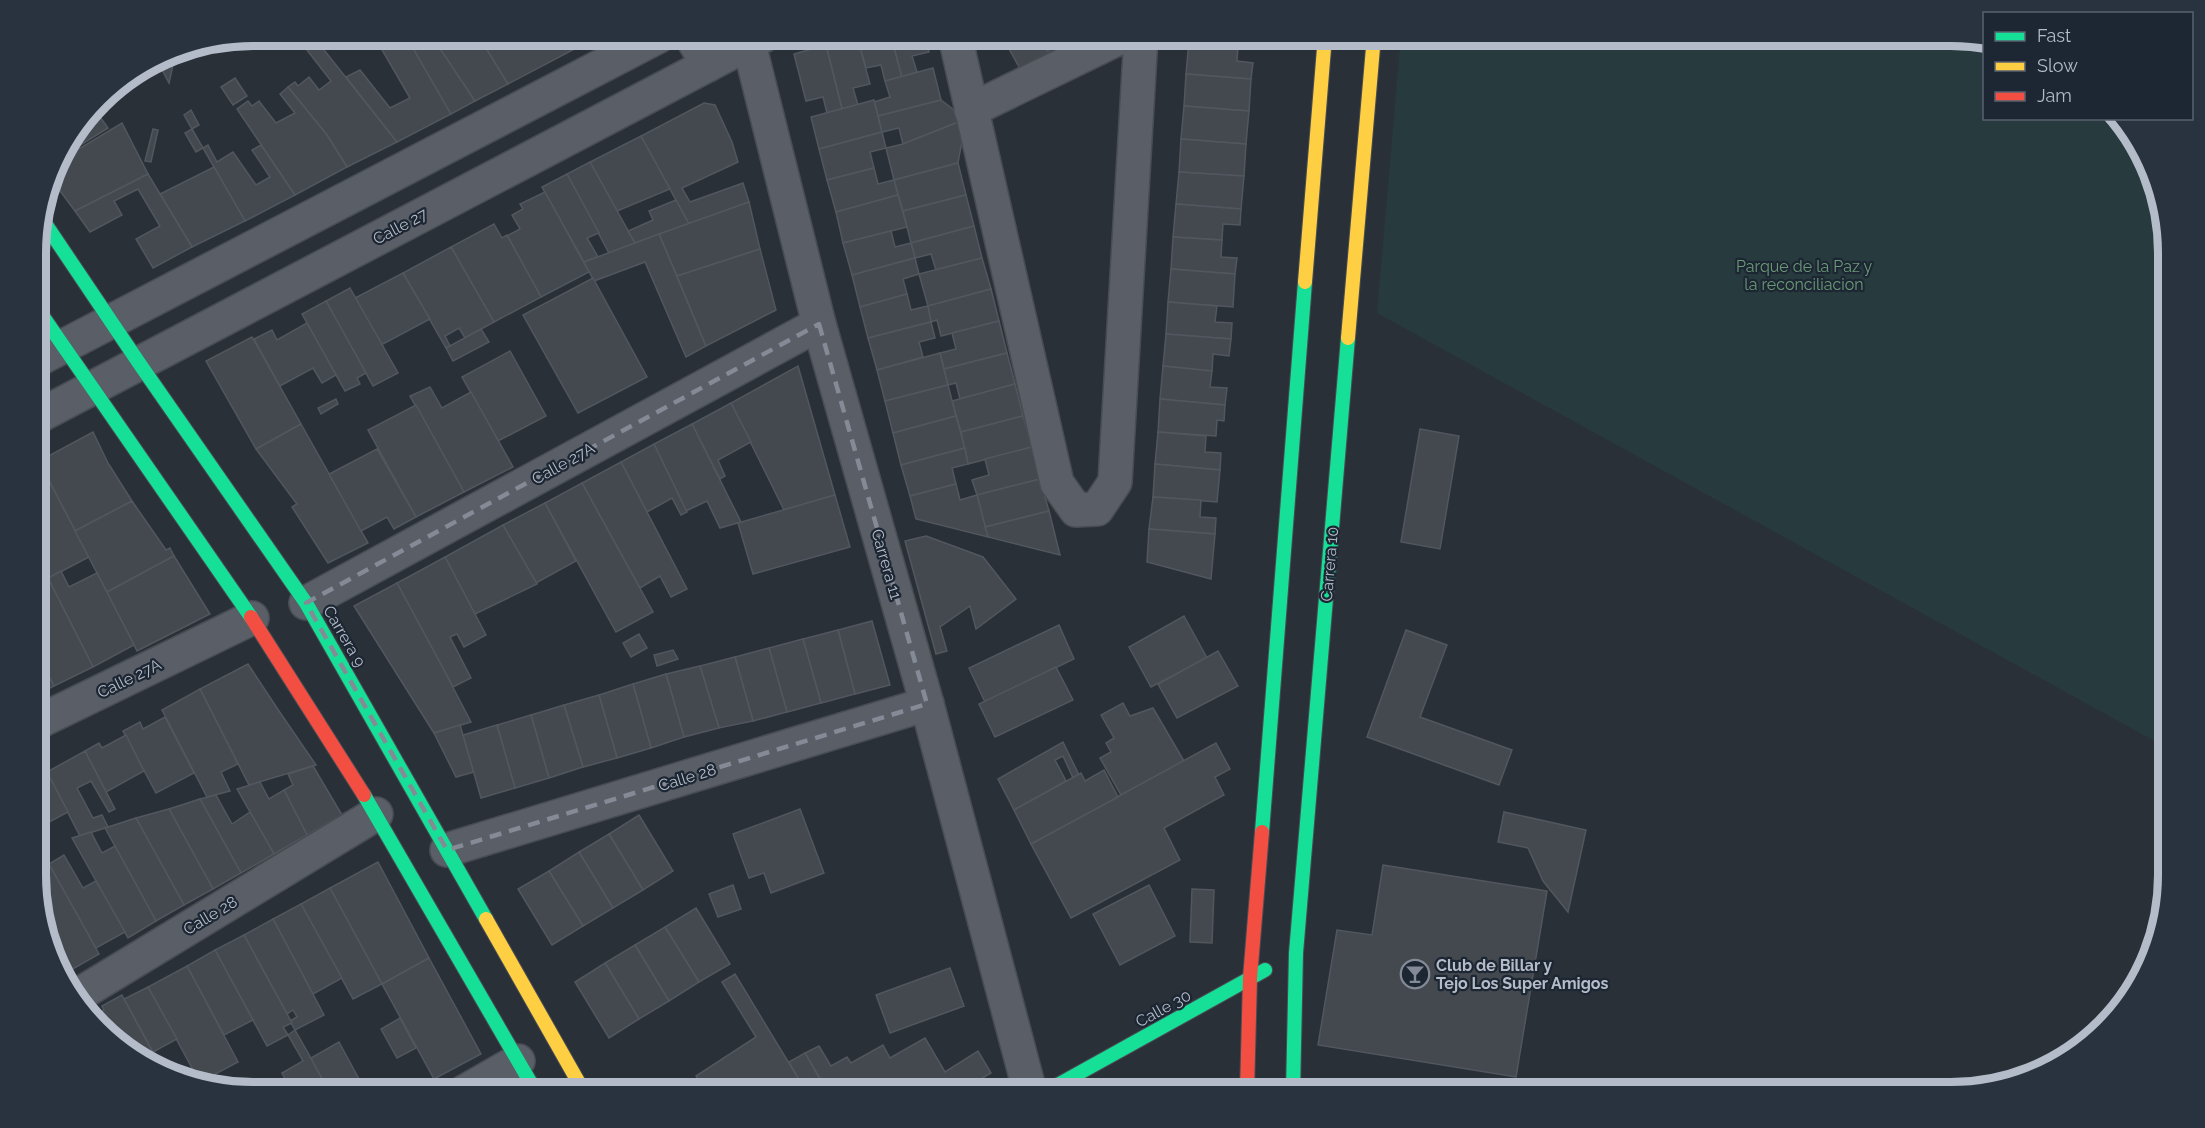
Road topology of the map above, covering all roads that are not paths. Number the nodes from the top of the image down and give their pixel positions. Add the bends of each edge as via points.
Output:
1 (630, 46) edge
2 (644, 46) edge
3 (697, 46) edge
4 (740, 46) edge
5 (755, 46) edge
6 (957, 46) edge
7 (1102, 46) edge
8 (1140, 46) edge
9 (1324, 46) edge
10 (1373, 46) edge
11 (708, 65) junction
12 (664, 87) junction
13 (971, 110) junction
14 (48, 228) edge
15 (112, 321) junction
16 (819, 324) junction
17 (50, 353) edge
18 (139, 363) junction
19 (91, 388) junction
20 (47, 412) edge
21 (306, 603) junction
22 (252, 618) junction
23 (927, 704) junction
24 (46, 718) edge
25 (376, 814) junction
26 (447, 850) junction
27 (1296, 953) junction
28 (1250, 978) junction
29 (83, 992) edge
30 (518, 1061) junction
31 (1247, 1081) edge
32 (1293, 1081) edge
33 (482, 1082) edge
34 (530, 1082) edge
35 (578, 1082) edge
36 (1027, 1082) edge
37 (1064, 1082) edge

1 - 15 street
2 - 12 street
3 - 11 street
4 - 11 street, Calle 27
5 - 16 street, Carrera 11
6 - 13 street
7 - 13 street
8 - 13 street via 1115,482 1097,509 1076,510 1057,483
9 - 28 street
10 - 27 street, Carrera 10
11 - 12 street, Calle 27
12 - 18 street, Calle 27
14 - 15 street, Carrera 9
15 - 17 street
15 - 18 street, Carrera 9
16 - 21 street, Calle 27A
16 - 23 street, Carrera 11
17 - 19 street
18 - 19 street, Calle 27
18 - 21 street, Carrera 9
19 - 20 street, Calle 27
19 - 22 street
21 - 26 street, Carrera 9
22 - 24 street, Calle 27A
22 - 25 street
23 - 26 street, Calle 28
23 - 36 street, Carrera 11
25 - 29 street, Calle 28
25 - 30 street
26 - 35 street, Carrera 9
27 - 28 street, Calle 30
27 - 32 street, Carrera 10
28 - 31 street
28 - 37 street, Calle 30
30 - 33 street
30 - 34 street

